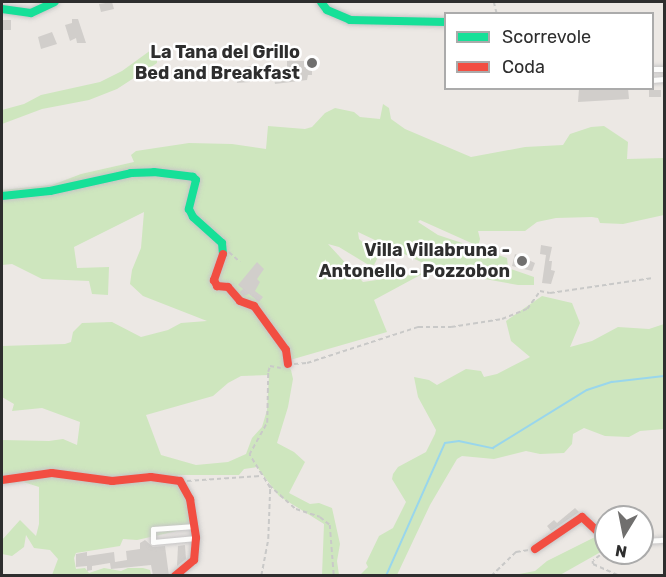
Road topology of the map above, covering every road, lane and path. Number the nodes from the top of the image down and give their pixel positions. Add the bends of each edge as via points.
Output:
1 (55, 2) edge
2 (321, 2) edge
3 (2, 9) edge
4 (444, 22) edge
5 (2, 195) edge
6 (222, 245) junction
7 (240, 262) dead end
8 (653, 278) dead end
9 (288, 364) junction
10 (261, 476) junction
11 (2, 480) edge
12 (180, 481) junction
13 (195, 526) junction
14 (594, 528) edge
15 (196, 538) junction
16 (535, 549) joint
17 (595, 565) edge
18 (174, 576) edge
19 (261, 576) edge
20 (334, 576) edge
21 (491, 576) edge
22 (620, 576) edge

1 - 3 street via 31,13
2 - 4 street via 327,10 350,20
5 - 6 street via 50,191 131,173 193,177 196,180 189,209
6 - 7 path
6 - 9 street via 223,255 214,280 217,286 228,287 240,301 254,306 286,350
8 - 9 path via 550,293 540,291 527,309 502,319 451,327 418,327 307,363
9 - 10 path via 281,368 270,366 268,372 267,423 249,455
10 - 12 path
10 - 19 path via 270,488 268,538
10 - 20 path via 296,508 330,525
11 - 12 street via 52,473 112,481 151,477
12 - 13 street via 190,499
13 - 15 street
13 - 15 street via 153,529 153,542
14 - 16 street via 582,517
15 - 18 street via 194,560
16 - 21 path via 516,552
17 - 22 path

